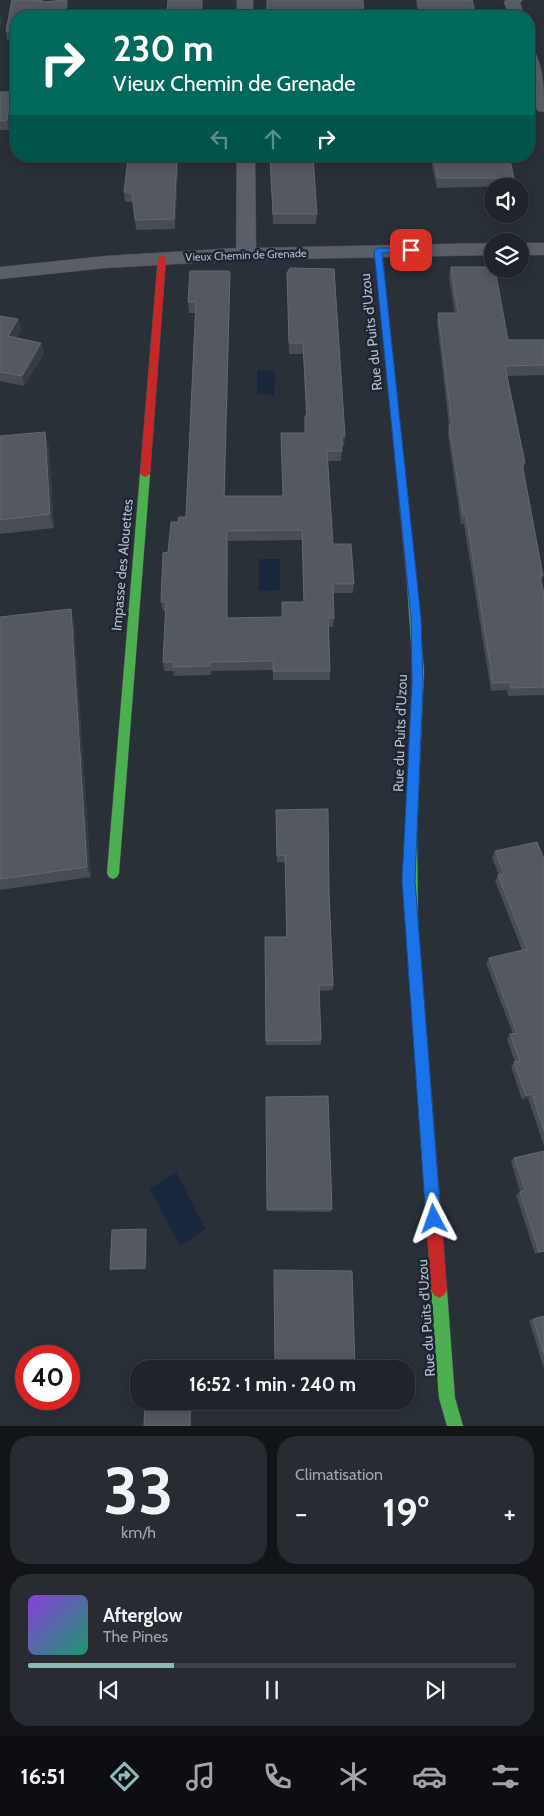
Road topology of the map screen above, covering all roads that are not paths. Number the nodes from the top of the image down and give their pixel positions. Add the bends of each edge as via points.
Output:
1 (535, 76) edge
2 (544, 107) edge
3 (246, 162) edge
4 (484, 249) edge
5 (529, 249) edge
6 (544, 249) edge
7 (378, 251) junction
8 (246, 254) junction
9 (162, 258) junction
10 (0, 273) edge
11 (113, 873) dead end
12 (454, 1426) edge

1 - 2 street
3 - 8 street
4 - 7 street, Vieux Chemin de Grenade
5 - 6 street
7 - 8 street, Vieux Chemin de Grenade
7 - 12 street, Rue du Puits d'Uzou via 416,618 418,683 409,881 447,1398
8 - 9 street, Vieux Chemin de Grenade
9 - 10 street, Vieux Chemin de Grenade
9 - 11 street, Impasse des Alouettes

